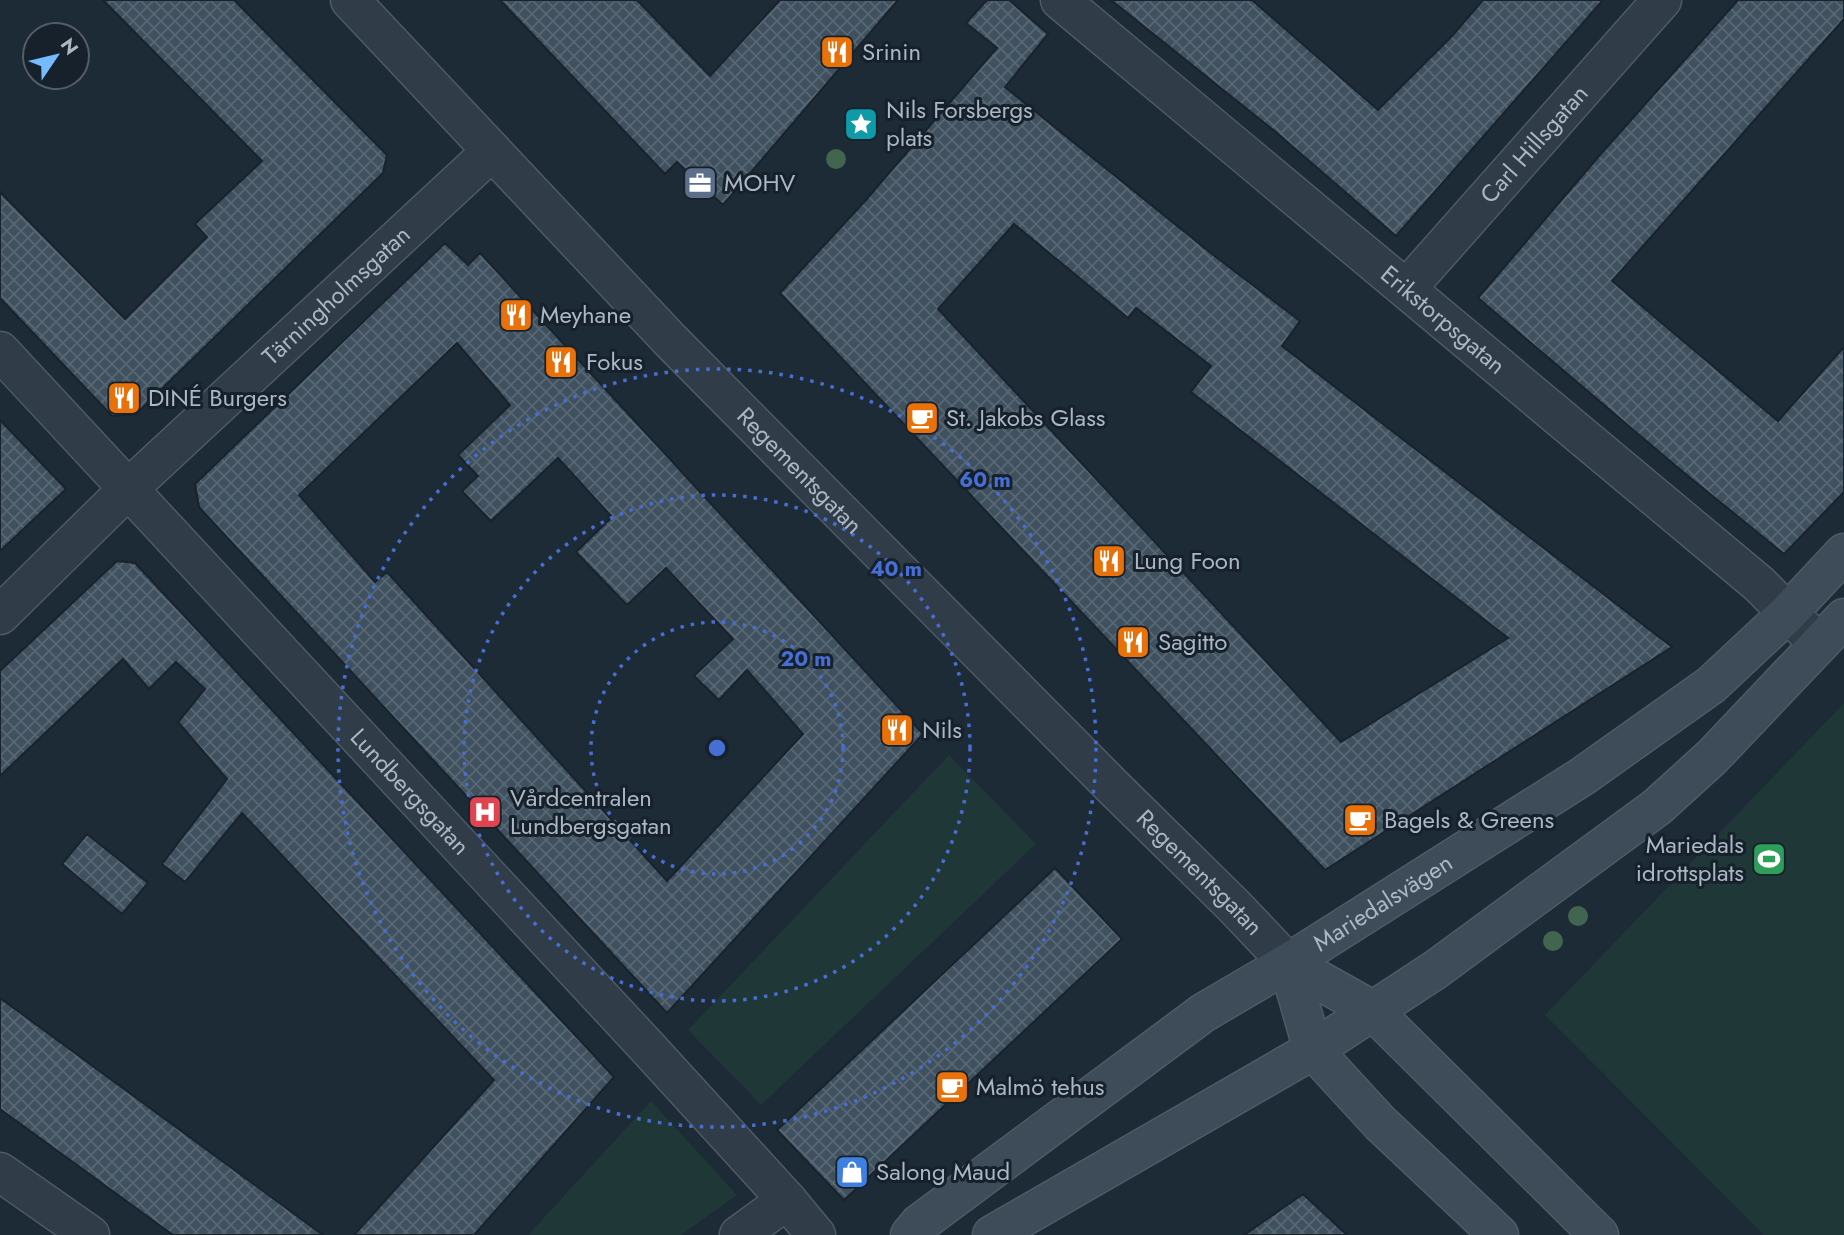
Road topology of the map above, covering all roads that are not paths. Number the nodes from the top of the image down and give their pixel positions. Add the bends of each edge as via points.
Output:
1 (350, 0) edge
2 (1060, 0) edge
3 (1662, 0) edge
4 (492, 150) junction
5 (1407, 288) junction
6 (0, 351) edge
7 (128, 489) junction
8 (1844, 554) edge
9 (0, 614) edge
10 (1787, 614) junction
11 (1832, 631) edge
12 (1288, 963) junction
13 (1372, 1010) junction
14 (1313, 1050) junction
15 (0, 1172) edge
16 (787, 1200) junction
17 (90, 1235) edge
18 (739, 1235) edge
19 (816, 1235) edge
20 (910, 1235) edge
21 (992, 1235) edge
22 (1499, 1235) edge
23 (1599, 1235) edge

1 - 4 street, Regementsgatan
2 - 5 street, Erikstorpsgatan
3 - 5 street, Carl Hillsgatan
4 - 7 street, Tärningholmsgatan
4 - 12 street, Regementsgatan via 670,340
5 - 10 street, Erikstorpsgatan via 1759,584
6 - 7 street, Lundbergsgatan
7 - 9 street, Tärningholmsgatan
7 - 16 street, Lundbergsgatan
8 - 10 main road, Mariedalsvägen
10 - 11 street, Erikstorpsgatan
10 - 12 main road, Mariedalsvägen via 1711,685 1583,776
11 - 13 main road via 1712,757 1657,807 1435,970
12 - 13 main road, Regementsgatan
12 - 14 main road, Regementsgatan
12 - 20 main road, Mariedalsvägen via 1203,1013
13 - 14 main road
13 - 23 main road, Regementsgatan
14 - 21 main road
14 - 22 main road, Regementsgatan via 1380,1123
15 - 17 street
16 - 18 street
16 - 19 street, Lundbergsgatan

